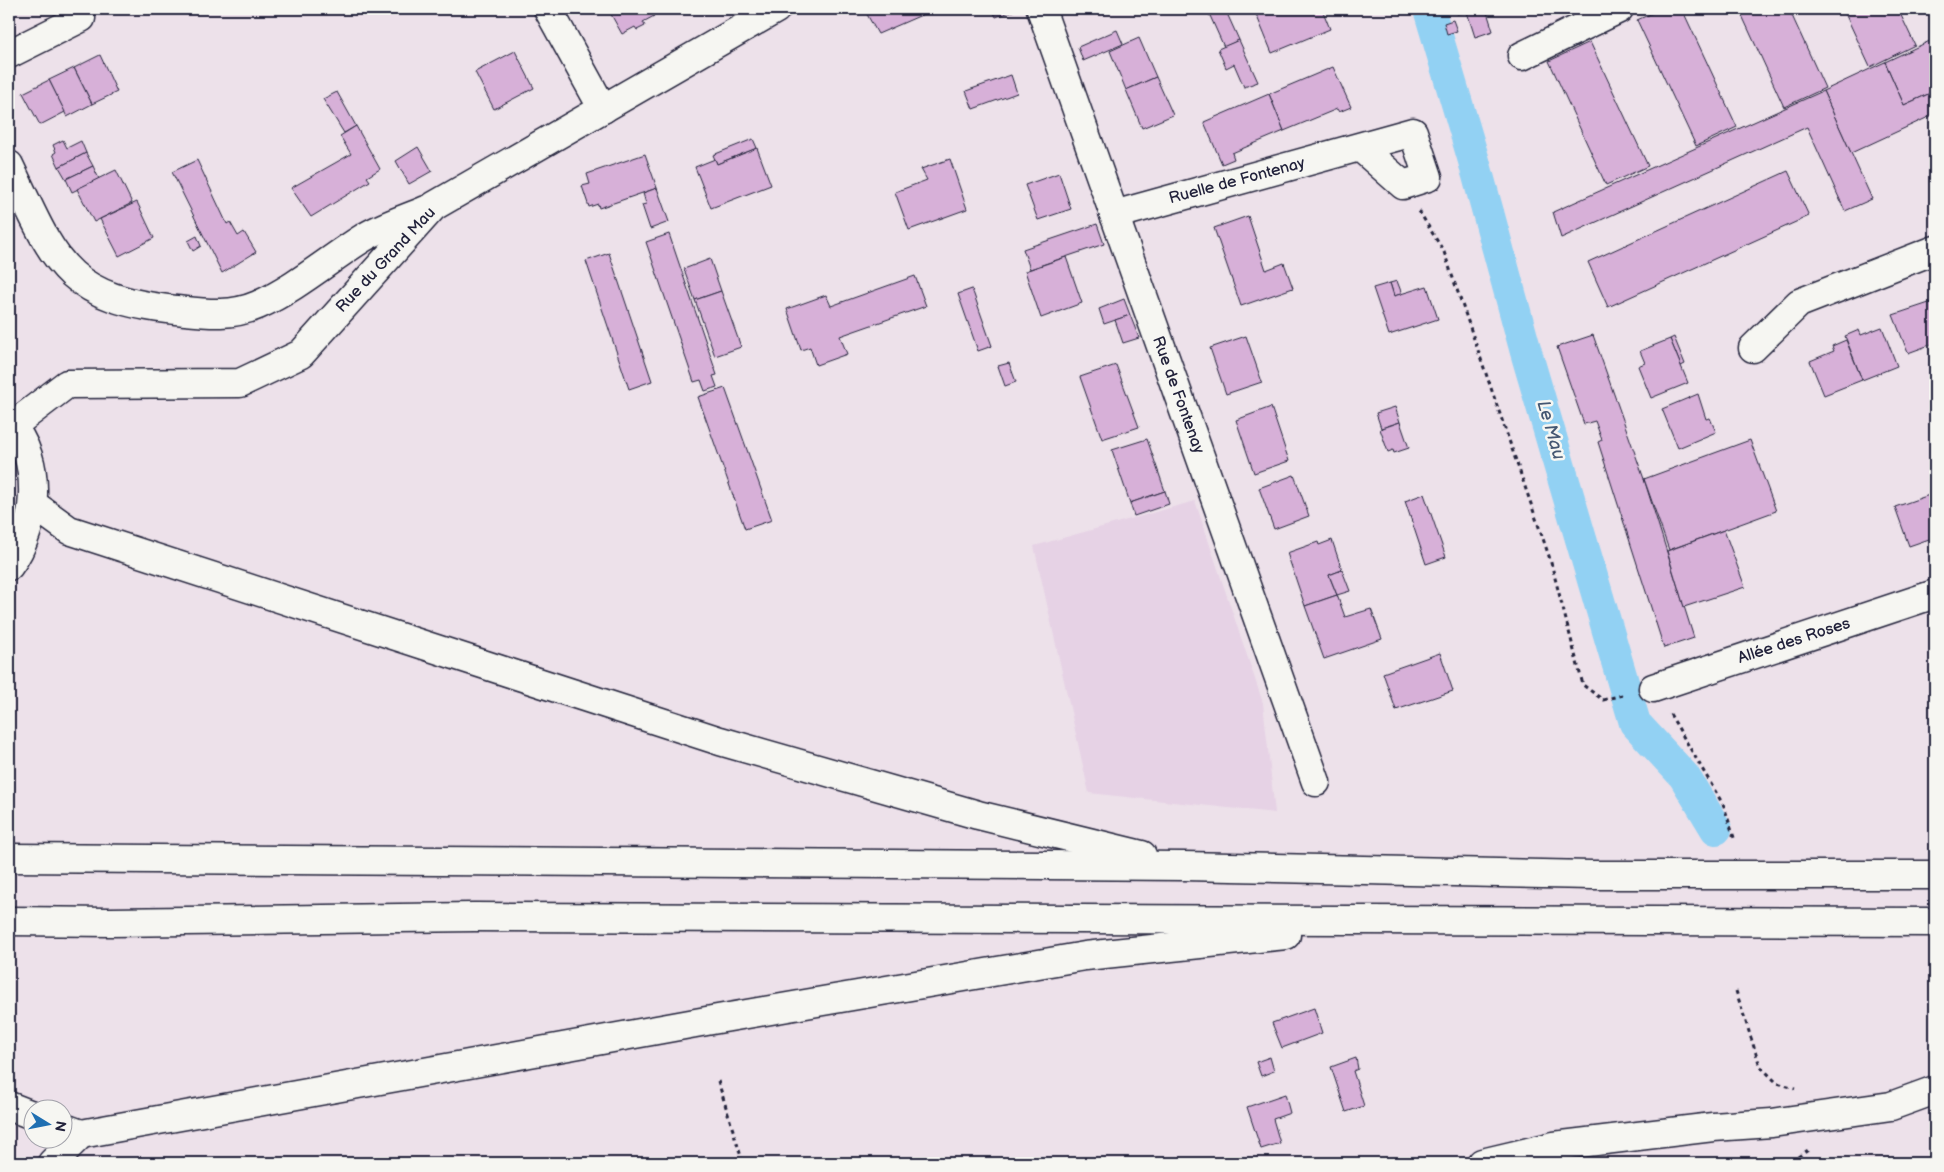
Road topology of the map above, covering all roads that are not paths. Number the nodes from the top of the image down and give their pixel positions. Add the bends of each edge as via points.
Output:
1 (548, 9) edge
2 (776, 9) edge
3 (1041, 9) edge
4 (1619, 9) edge
5 (80, 18) dead end
6 (9, 54) edge
7 (1522, 56) dead end
8 (603, 109) junction
9 (1360, 147) junction
10 (9, 166) edge
11 (434, 206) junction
12 (1114, 215) junction
13 (1935, 250) edge
14 (1753, 348) dead end
15 (10, 425) edge
16 (33, 504) junction
17 (9, 566) edge
18 (1935, 594) edge
19 (1652, 688) road end
20 (1316, 782) dead end
21 (9, 858) edge
22 (1184, 866) junction
23 (1935, 875) edge
24 (1430, 920) junction
25 (9, 921) edge
26 (1935, 922) edge
27 (1935, 1090) edge
28 (9, 1106) edge
29 (22, 1111) edge
30 (72, 1130) edge
31 (60, 1150) edge
32 (52, 1163) edge
33 (1482, 1163) edge

1 - 8 main road
2 - 8 main road, Rue du Grand Mau
3 - 12 main road, Rue de Fontenay
4 - 7 main road
5 - 6 main road
8 - 11 main road, Rue du Grand Mau
9 - 9 main road, Ruelle de Fontenay via 1403,185 1428,177 1413,132
9 - 12 main road, Ruelle de Fontenay
10 - 11 main road via 56,259 87,287 123,300 172,310 225,315 261,303 302,280 365,236
11 - 15 main road, Rue du Grand Mau via 301,354 240,383 67,384
12 - 20 main road, Rue de Fontenay
13 - 14 main road via 1799,303
15 - 16 main road via 25,450
16 - 17 main road via 26,536
16 - 22 main road via 69,530 720,741 978,815
18 - 19 main road, Allée des Roses
21 - 22 main road
22 - 23 main road via 1591,875
24 - 25 main road via 474,917
24 - 26 main road
24 - 30 main road via 1085,956
27 - 33 main road via 1891,1106 1772,1123 1554,1146
28 - 29 main road
31 - 32 main road

